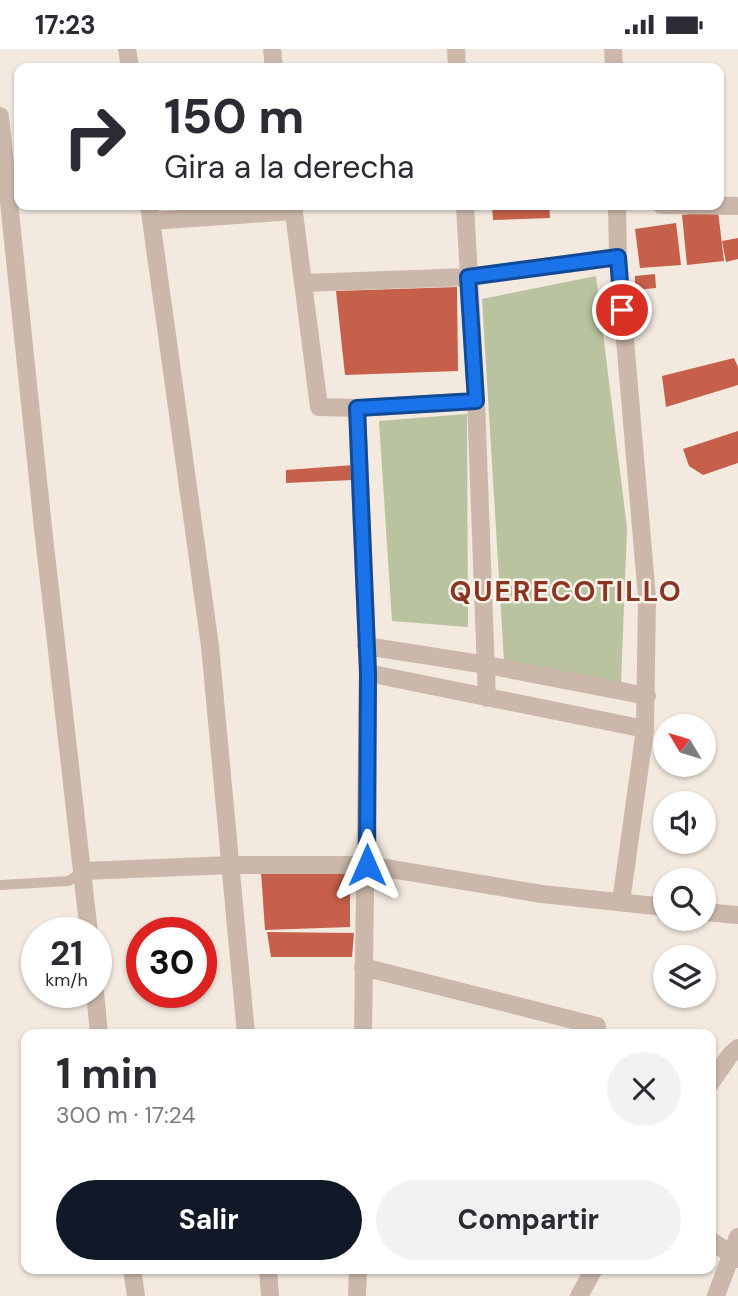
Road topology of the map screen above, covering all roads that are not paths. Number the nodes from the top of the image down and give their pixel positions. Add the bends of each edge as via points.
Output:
1 (0, 116) edge
2 (236, 210) edge
3 (294, 210) edge
4 (464, 210) edge
5 (617, 210) edge
6 (150, 213) edge
7 (618, 257) junction
8 (468, 277) junction
9 (304, 283) junction
10 (476, 401) junction
11 (357, 408) junction
12 (366, 646) junction
13 (487, 665) junction
14 (368, 673) junction
15 (647, 696) junction
16 (487, 698) junction
17 (645, 729) junction
18 (231, 865) junction
19 (367, 865) junction
20 (83, 871) junction
21 (0, 885) edge
22 (621, 902) junction
23 (653, 906) edge
24 (716, 913) edge
25 (738, 915) edge
26 (87, 917) edge
27 (363, 967) junction
28 (97, 1008) edge
29 (99, 1029) edge
30 (246, 1029) edge
31 (363, 1029) edge
32 (597, 1029) edge
33 (738, 1037) edge
34 (734, 1052) edge
35 (716, 1076) edge
36 (738, 1237) edge
37 (716, 1244) edge
38 (735, 1257) edge
39 (133, 1274) edge
40 (269, 1274) edge
41 (358, 1274) edge
42 (591, 1274) edge
43 (136, 1296) edge
44 (271, 1296) edge
45 (357, 1296) edge
46 (579, 1296) edge
47 (716, 1296) edge

1 - 20 street
2 - 6 street
3 - 9 street
4 - 8 street
5 - 7 street
6 - 18 street via 210,646
7 - 8 street
7 - 15 street via 647,598
8 - 9 street
8 - 10 street
9 - 11 street via 319,407
10 - 11 street
10 - 13 street
11 - 12 street
12 - 13 street
12 - 14 street
13 - 15 street
13 - 16 street
14 - 16 street
14 - 19 street
15 - 17 street
16 - 17 street
17 - 22 street
18 - 19 street
18 - 20 street
18 - 30 street
19 - 22 street
19 - 27 street
20 - 21 lane via 69,881
20 - 26 street
22 - 23 street
24 - 25 street
27 - 31 street
27 - 32 street
28 - 29 street
33 - 34 street
34 - 35 street
36 - 38 street
37 - 38 street
38 - 47 street
39 - 43 street
40 - 44 street
41 - 45 street
42 - 46 street

